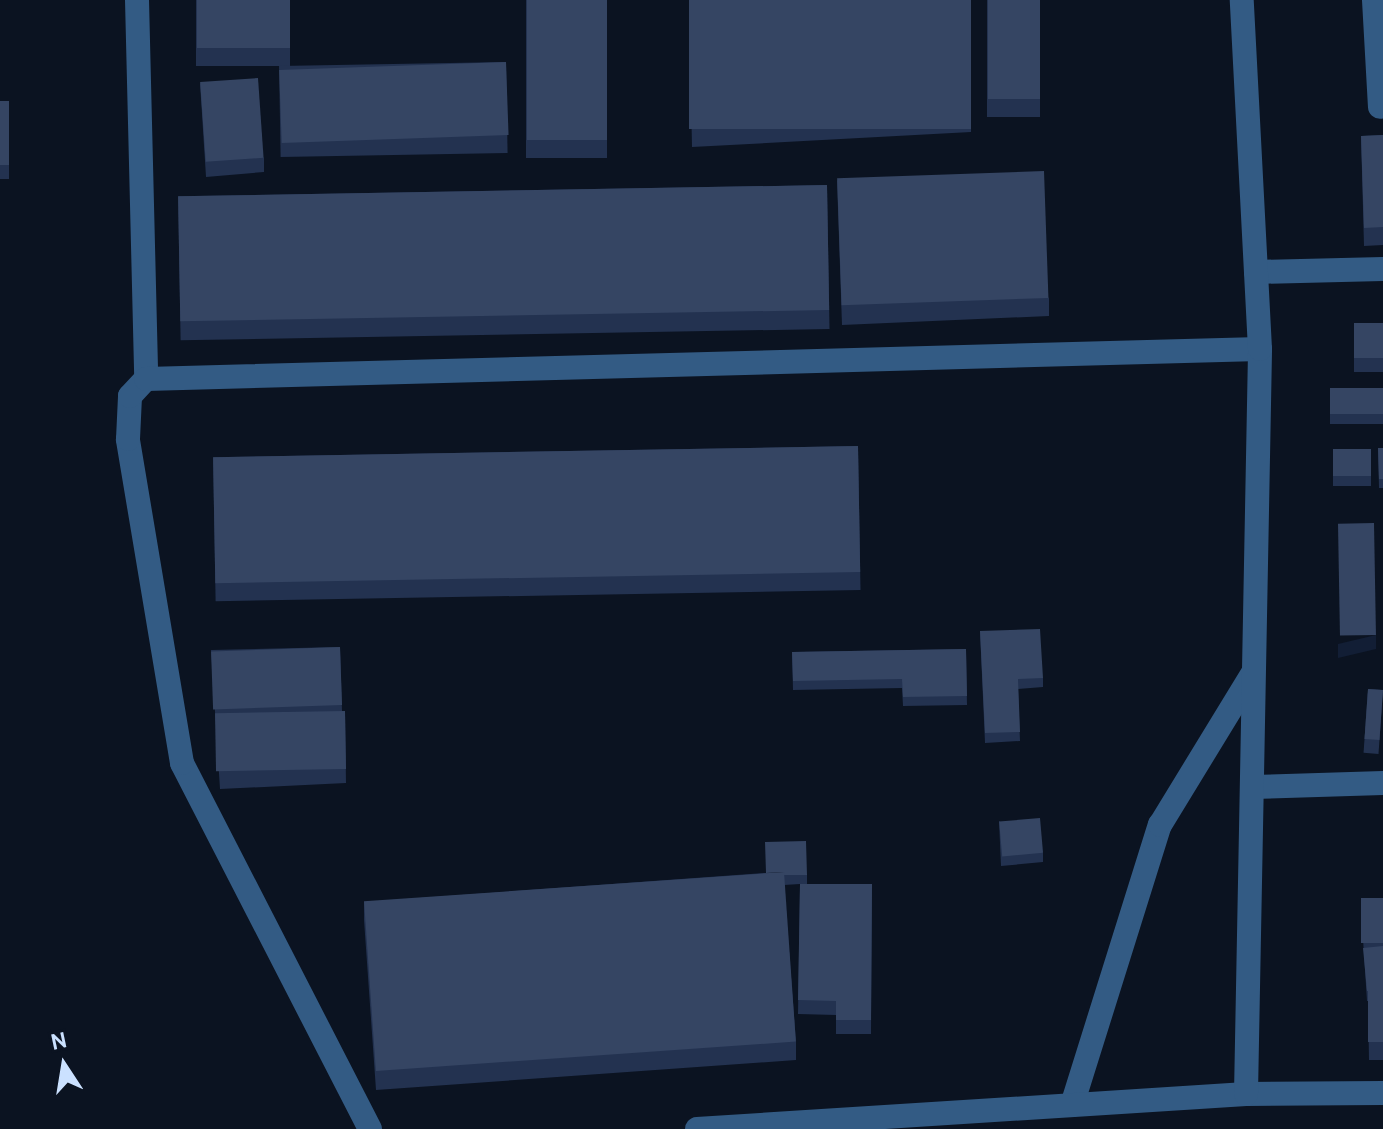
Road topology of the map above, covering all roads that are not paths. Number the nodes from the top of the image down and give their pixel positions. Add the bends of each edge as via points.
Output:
1 (137, 0) edge
2 (1242, 0) edge
3 (1374, 0) edge
4 (1380, 107) dead end
5 (1383, 269) edge
6 (1256, 272) junction
7 (1260, 349) junction
8 (146, 379) junction
9 (1254, 672) junction
10 (1383, 783) edge
11 (1252, 787) junction
12 (1383, 1093) edge
13 (1246, 1094) junction
14 (1072, 1105) junction
15 (370, 1129) edge
16 (697, 1129) edge

1 - 8 street
2 - 6 street
3 - 4 street
5 - 6 street
6 - 7 street
7 - 8 street
7 - 9 street
8 - 15 street via 130,396 128,439 182,763
9 - 11 street
9 - 14 street via 1160,825
10 - 11 street
11 - 13 street
12 - 13 street
13 - 14 street
14 - 16 street

